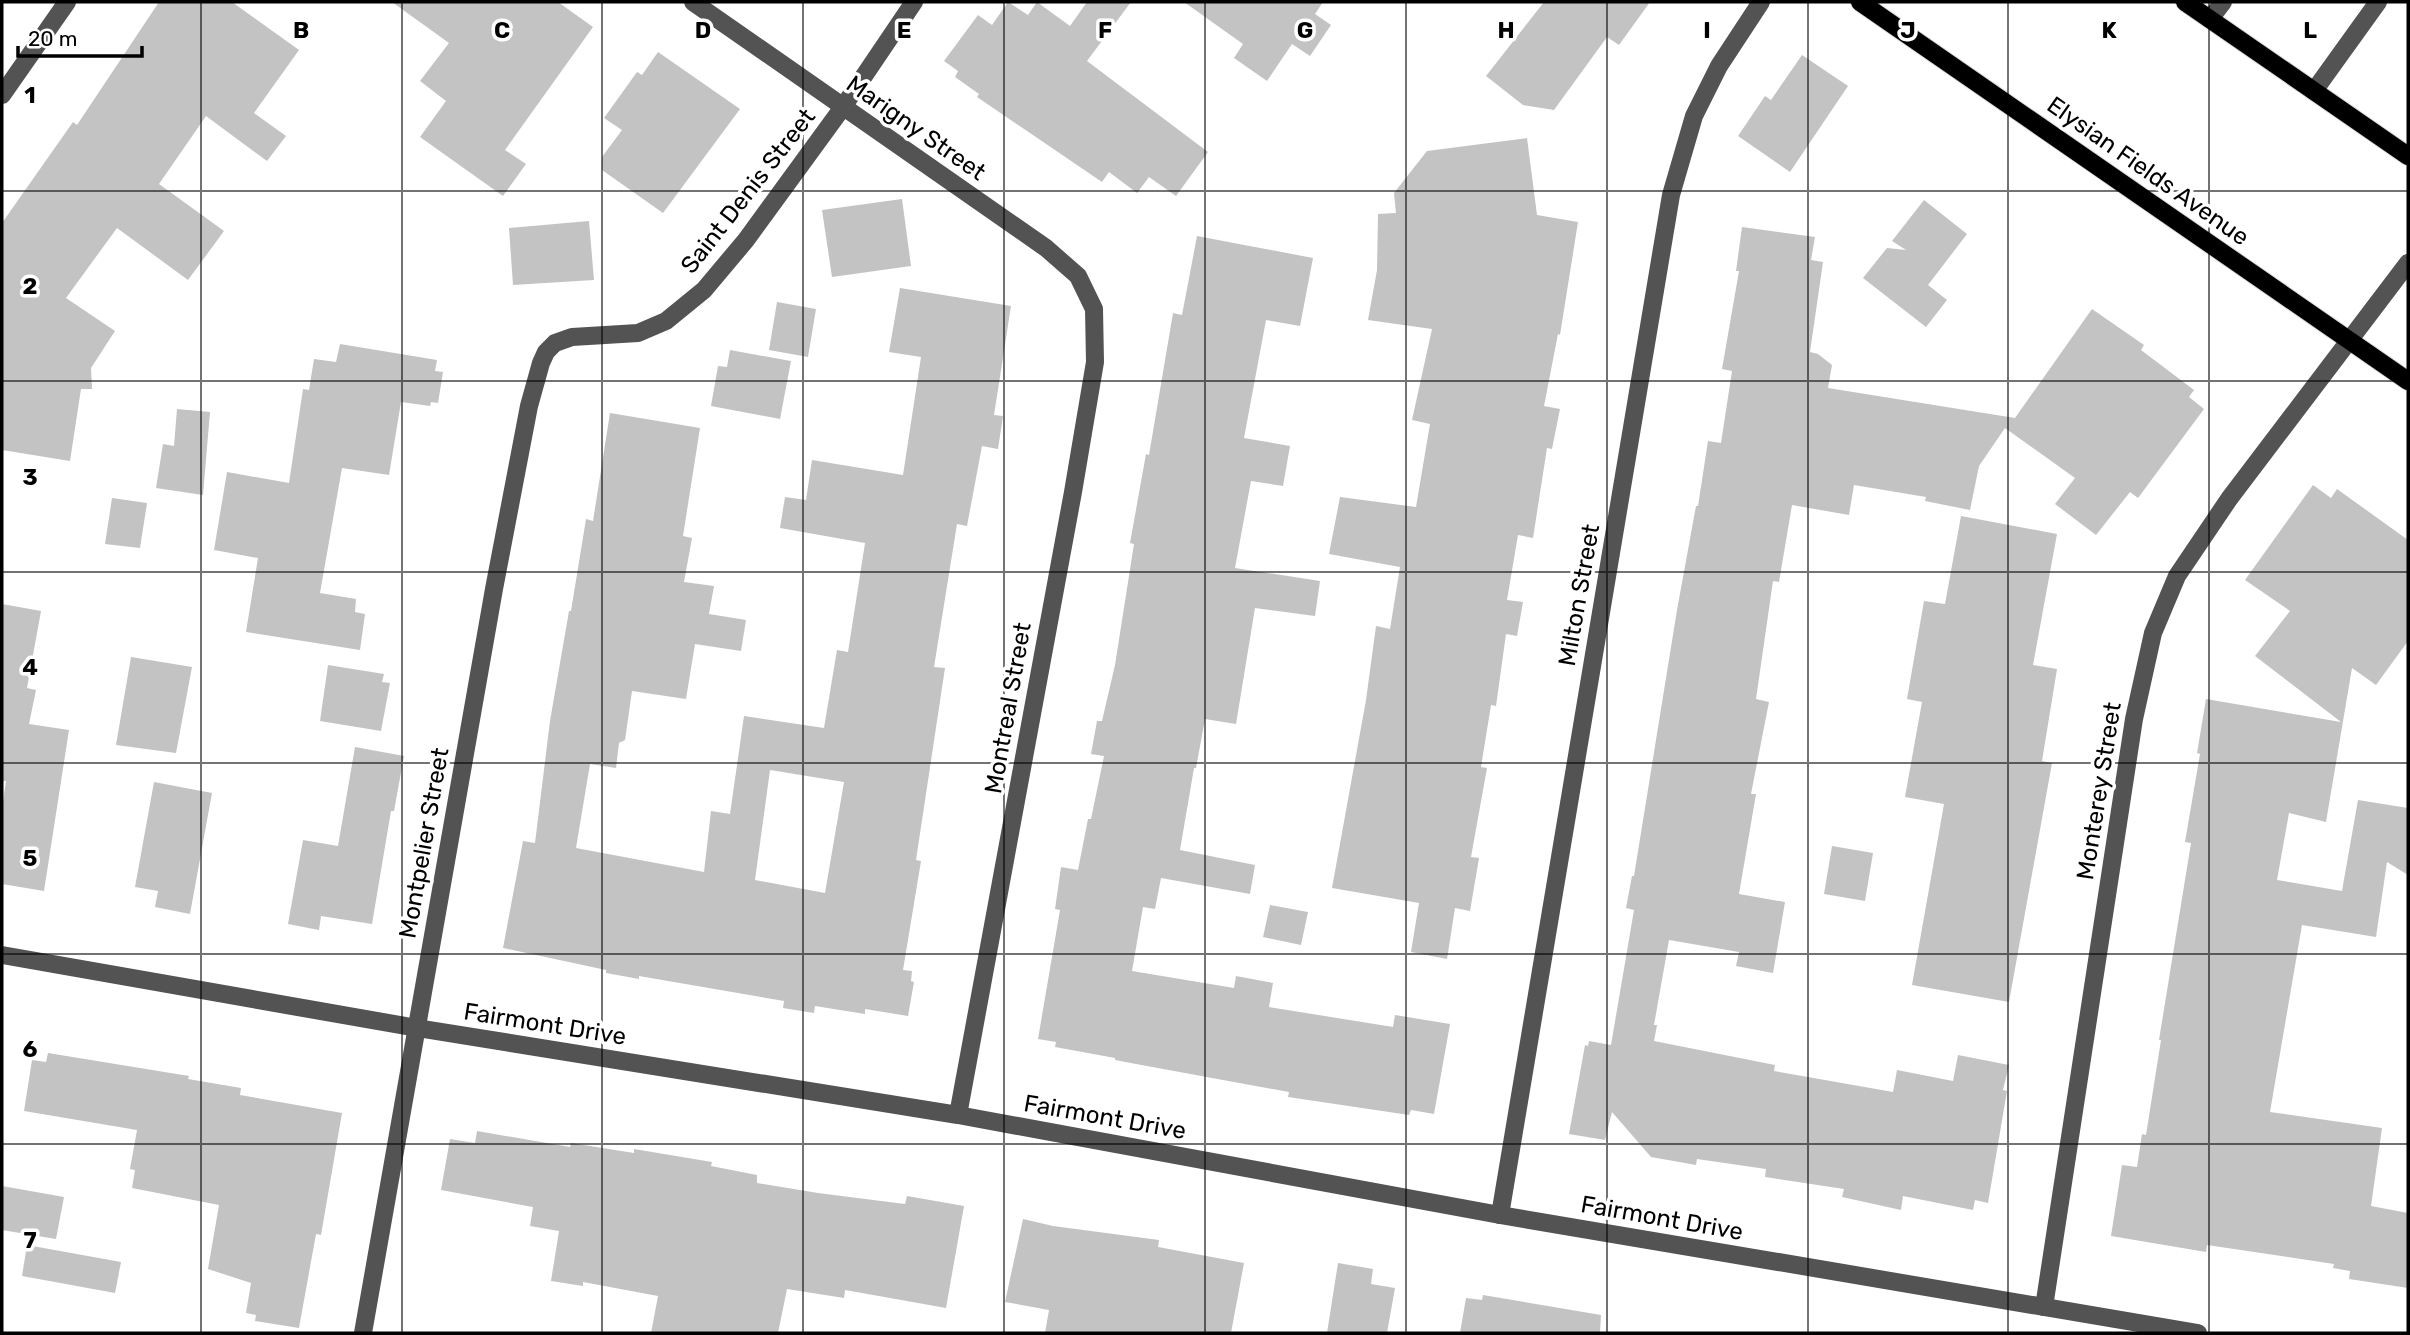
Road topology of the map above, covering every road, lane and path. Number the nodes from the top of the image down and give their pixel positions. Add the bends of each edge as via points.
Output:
1 (67, 2) edge
2 (693, 2) edge
3 (915, 2) edge
4 (1761, 2) edge
5 (1860, 2) edge
6 (2185, 2) edge
7 (2223, 2) edge
8 (2378, 2) edge
9 (2210, 19) junction
10 (2314, 91) junction
11 (2, 95) edge
12 (843, 107) junction
13 (2408, 156) edge
14 (2408, 263) edge
15 (1094, 309) joint
16 (2350, 340) junction
17 (541, 363) joint
18 (2408, 381) edge
19 (2, 955) edge
20 (417, 1028) junction
21 (958, 1115) junction
22 (1500, 1215) junction
23 (2044, 1307) junction
24 (363, 1333) edge
25 (2198, 1333) edge

1 - 11 street
2 - 12 street, Marigny Street
3 - 12 street, Saint Denis Street
4 - 22 street, Milton Street via 1719,66 1694,116 1671,195
5 - 16 main road, Elysian Fields Avenue
6 - 9 main road
7 - 9 street
8 - 10 street
9 - 10 main road
10 - 13 main road
12 - 15 street, Marigny Street via 1046,248 1078,276
12 - 17 street, Saint Denis Street via 704,290 666,321 638,333 572,337 555,343
14 - 16 street, Monterey Street
15 - 21 street, Montreal Street via 1095,362
16 - 18 main road, Elysian Fields Avenue
16 - 23 street, Monterey Street via 2229,499 2177,576 2153,633 2134,719
17 - 20 street, Montpelier Street via 499,563
19 - 20 street, Fairmont Drive
20 - 21 street, Fairmont Drive
20 - 24 street, Montpelier Street
21 - 22 street, Fairmont Drive
22 - 23 street, Fairmont Drive
23 - 25 street, Fairmont Drive

